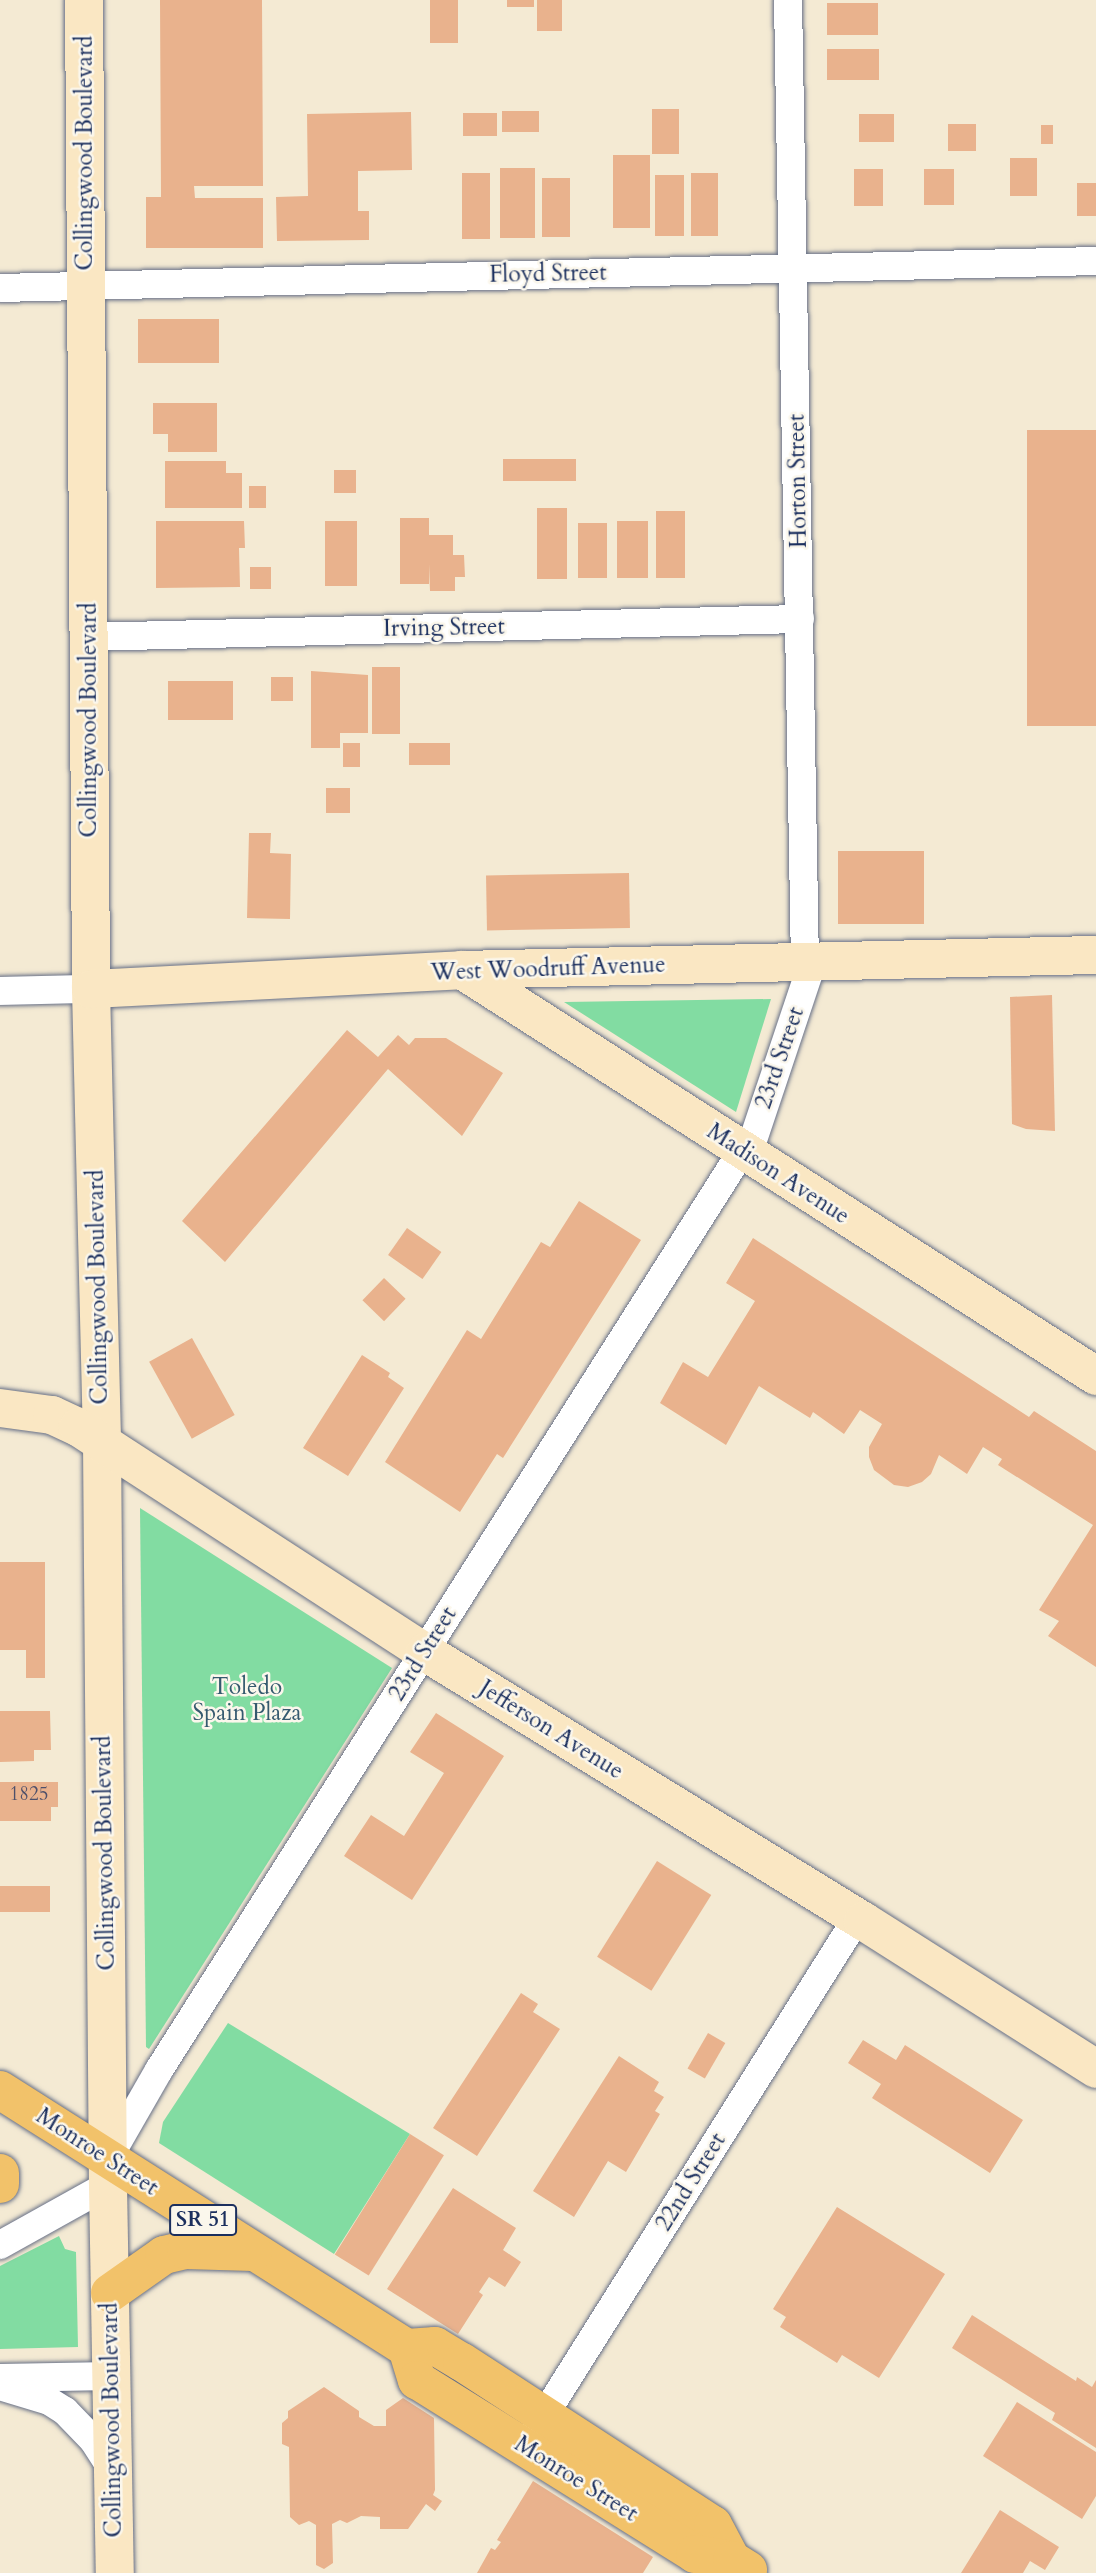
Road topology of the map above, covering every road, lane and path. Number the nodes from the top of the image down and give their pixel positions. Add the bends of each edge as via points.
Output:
1 (84, 0) edge
2 (789, 0) edge
3 (1096, 261) edge
4 (795, 268) junction
5 (86, 286) junction
6 (0, 288) edge
7 (800, 619) junction
8 (88, 637) junction
9 (1096, 955) edge
10 (809, 961) junction
11 (462, 970) junction
12 (91, 989) junction
13 (0, 991) edge
14 (745, 1153) junction
15 (1096, 1376) edge
16 (0, 1408) edge
17 (102, 1442) junction
18 (425, 1652) junction
19 (857, 1918) junction
20 (1096, 2069) edge
21 (0, 2090) edge
22 (108, 2172) junction
23 (0, 2173) edge
24 (0, 2183) edge
25 (0, 2245) edge
26 (254, 2252) junction
27 (110, 2293) junction
28 (112, 2376) junction
29 (0, 2378) edge
30 (0, 2386) edge
31 (534, 2432) junction
32 (113, 2473) junction
33 (743, 2567) edge
34 (115, 2573) edge

1 - 5 street, Collingwood Boulevard
2 - 4 street, Horton Street
3 - 4 street, Floyd Street
4 - 5 street, Floyd Street
4 - 7 street, Horton Street
5 - 6 street, Floyd Street
5 - 8 street, Collingwood Boulevard
7 - 8 street, Irving Street
7 - 10 street, Horton Street
8 - 12 street, Collingwood Boulevard
9 - 10 street, West Woodruff Avenue
10 - 11 street, West Woodruff Avenue
10 - 14 street, 23rd Street
11 - 12 street, West Woodruff Avenue
11 - 14 street, Madison Avenue
12 - 13 street, West Woodruff Avenue
12 - 17 street, Collingwood Boulevard
14 - 15 street, Madison Avenue
14 - 18 street, 23rd Street
16 - 17 street, Jefferson Avenue via 52,1415
17 - 18 street, Jefferson Avenue
17 - 22 street, Collingwood Boulevard
18 - 19 street, Jefferson Avenue
18 - 22 street, 23rd Street via 159,2070
19 - 20 street, Jefferson Avenue
19 - 31 street, 22nd Street
21 - 22 main road, Monroe Street / SR 51
22 - 25 street
22 - 26 main road, Monroe Street / SR 51
22 - 27 street, Collingwood Boulevard
23 - 24 main road
26 - 27 main road via 186,2250 164,2255
26 - 31 main road, Monroe Street / SR 51 via 407,2348 435,2346
27 - 28 street, Collingwood Boulevard
28 - 29 street
28 - 32 street, Collingwood Boulevard
30 - 32 street via 49,2401 65,2411 93,2440
31 - 33 main road, Monroe Street / SR 51 via 713,2525
32 - 34 street, Collingwood Boulevard

